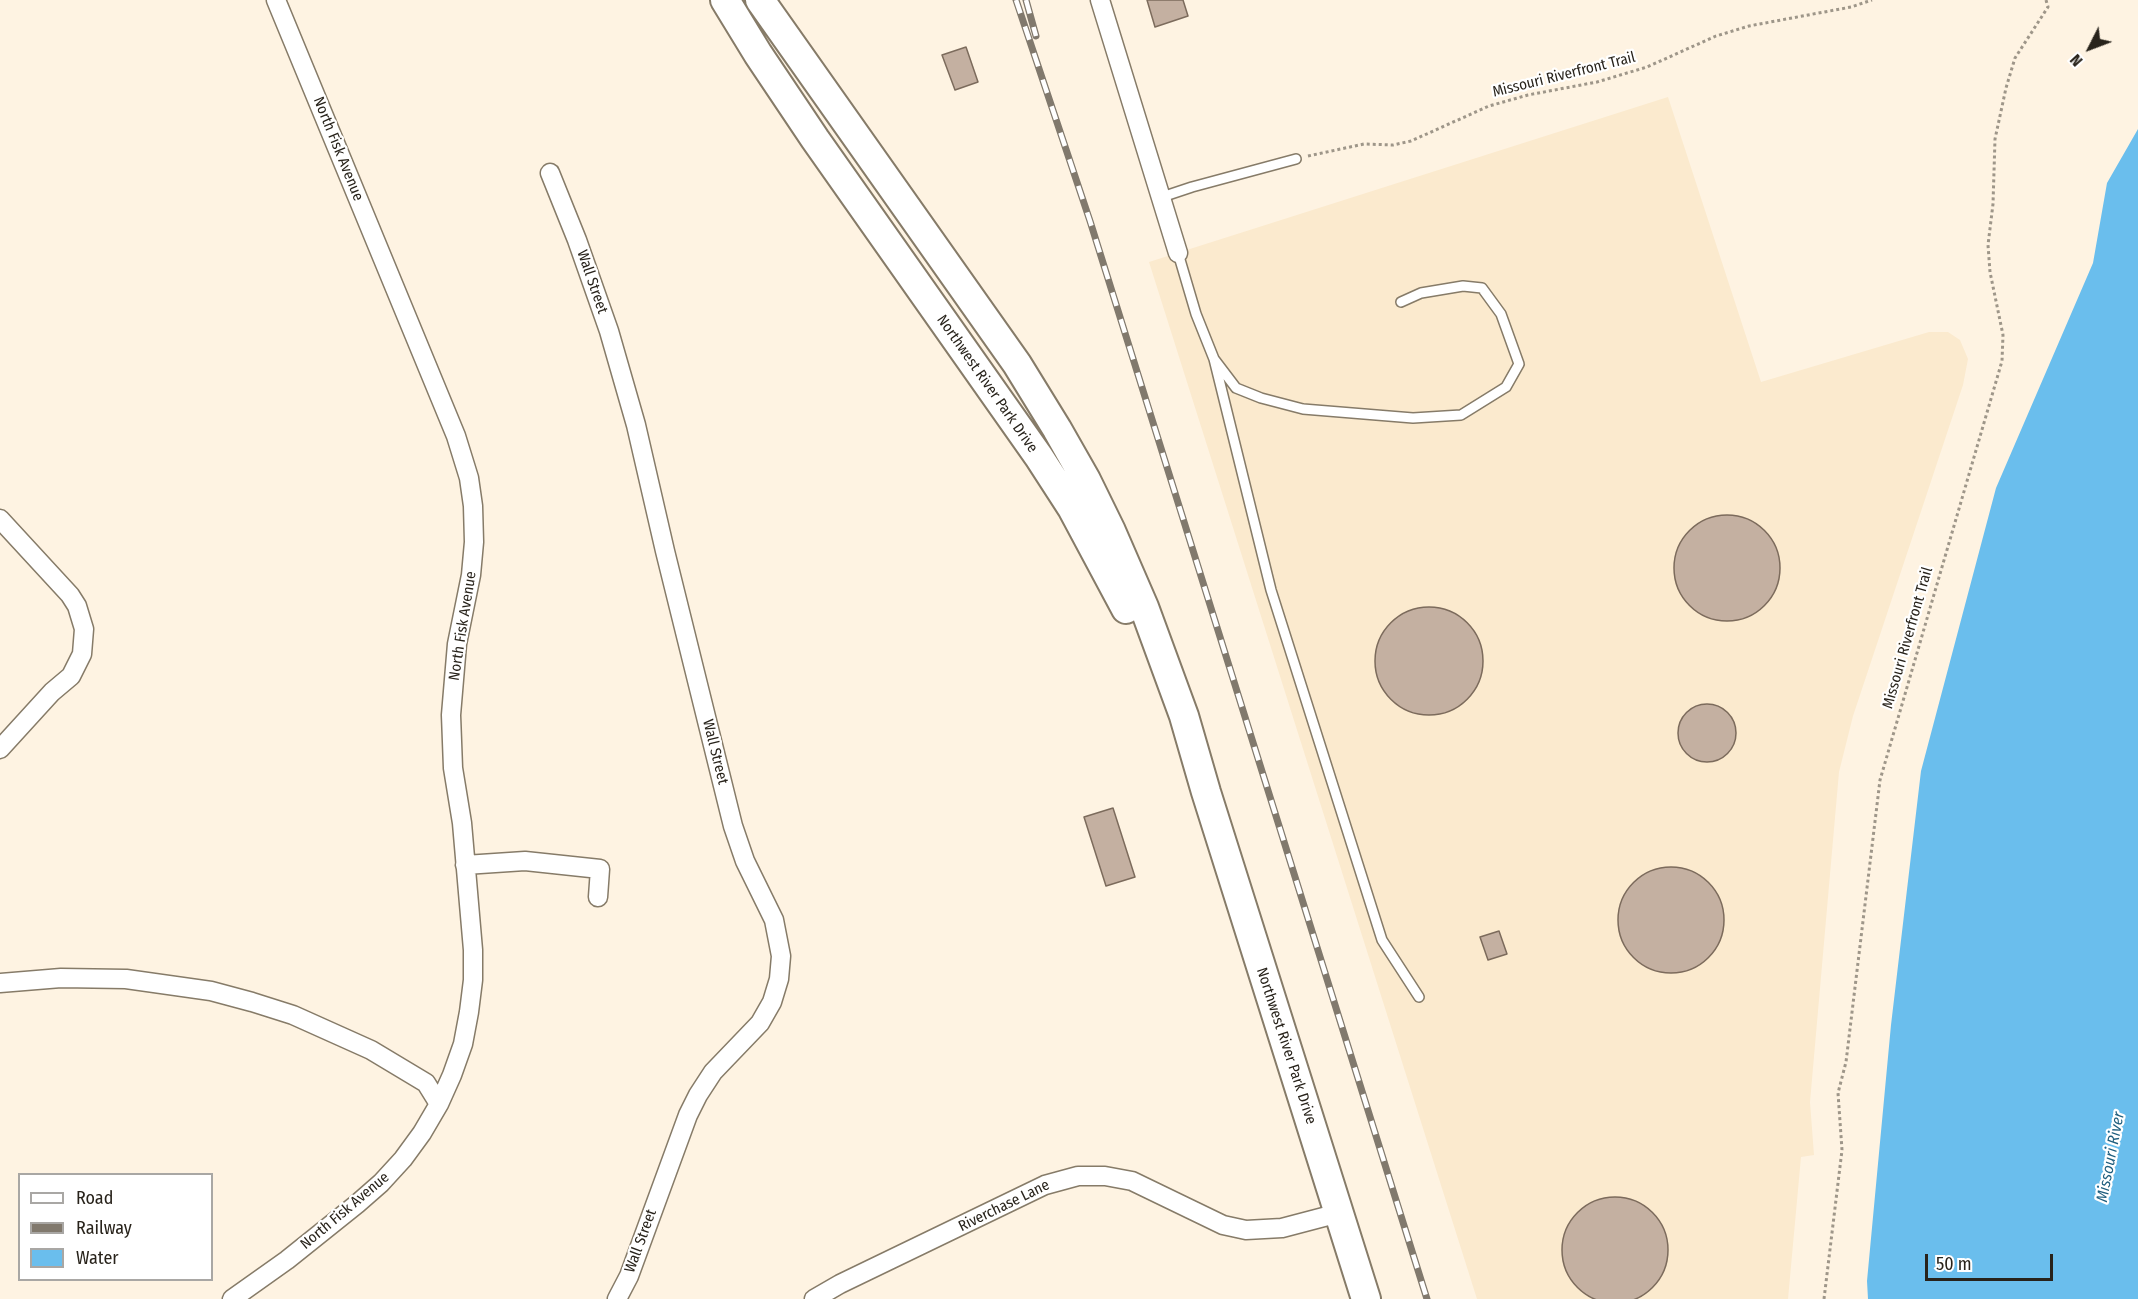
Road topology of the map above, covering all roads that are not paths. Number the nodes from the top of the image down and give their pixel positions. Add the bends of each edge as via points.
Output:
1 (276, 0) edge
2 (725, 0) edge
3 (760, 0) edge
4 (1100, 0) edge
5 (1296, 159) road end
6 (550, 173) dead end
7 (1162, 198) junction
8 (1178, 254) joint
9 (1401, 302) dead end
10 (1214, 359) junction
11 (0, 519) edge
12 (0, 749) edge
13 (1206, 792) junction
14 (465, 865) junction
15 (598, 897) dead end
16 (0, 983) edge
17 (1419, 997) dead end
18 (439, 1104) junction
19 (1339, 1213) junction
20 (232, 1299) edge
21 (617, 1299) edge
22 (814, 1299) edge
23 (1366, 1299) edge

1 - 14 street, North Fisk Avenue via 456,436 469,478 474,542 458,644 452,715 453,768
2 - 13 main road, Northwest River Park Drive via 815,139 1072,508 1118,592
3 - 13 main road, Northwest River Park Drive via 1017,364 1086,480 1172,678
4 - 7 street
5 - 7 lane
6 - 21 street, Wall Street via 615,352 733,826 774,920 781,956 772,1002 760,1023 714,1072 688,1115
7 - 8 street
8 - 10 lane
9 - 10 lane via 1421,293 1463,286 1482,288 1501,314 1519,364 1506,387 1461,415 1413,418 1354,414 1303,409 1261,398 1236,388
10 - 17 lane via 1271,590 1382,940
11 - 12 street via 70,596 81,617 84,642 71,676
13 - 19 main road, Northwest River Park Drive
14 - 15 street via 525,861 600,869
14 - 18 street, North Fisk Avenue via 473,950 470,1012 463,1044
16 - 18 street via 61,978 126,979 211,991 252,1002 293,1015 371,1050 426,1083
18 - 20 street, North Fisk Avenue via 410,1150 381,1183 287,1260
19 - 22 street, Riverchase Lane via 1282,1228 1246,1230 1223,1225 1131,1181 1078,1176 1045,1185
19 - 23 main road, Northwest River Park Drive

